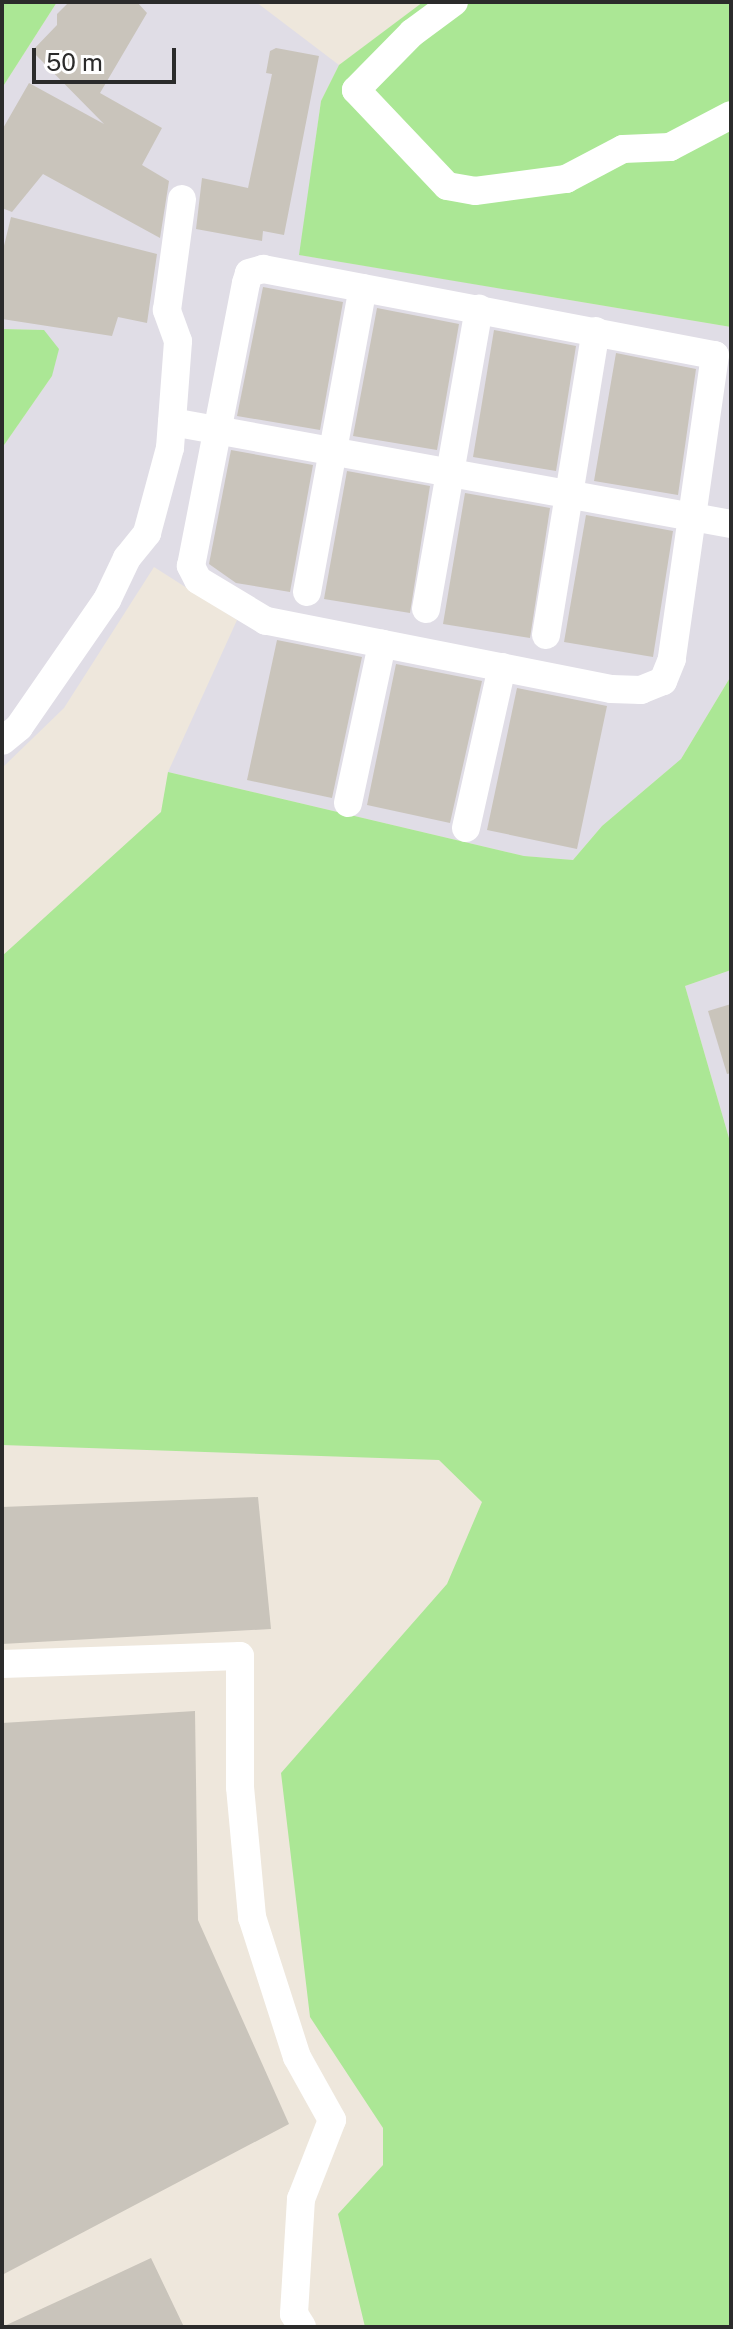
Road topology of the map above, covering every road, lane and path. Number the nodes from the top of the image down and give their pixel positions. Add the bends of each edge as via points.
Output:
1 (454, 2) edge
2 (731, 115) edge
3 (182, 199) dead end
4 (363, 288) junction
5 (479, 309) junction
6 (596, 331) junction
7 (172, 422) junction
8 (217, 430) junction
9 (333, 451) junction
10 (450, 473) junction
11 (569, 495) junction
12 (694, 518) junction
13 (731, 524) edge
14 (307, 592) dead end
15 (426, 609) dead end
16 (546, 635) dead end
17 (382, 644) junction
18 (502, 667) junction
19 (2, 741) edge
20 (348, 803) dead end
21 (466, 828) dead end
22 (2, 1664) edge
23 (302, 2327) edge

1 - 2 street via 412,33 356,90 447,186 475,191 566,179 623,149 670,147
3 - 7 street via 167,310 178,341
4 - 5 street
4 - 8 street via 263,269 249,273
4 - 9 street
5 - 6 street
5 - 10 street
6 - 11 street
6 - 12 street via 715,355
7 - 8 street
7 - 19 street via 147,533 19,727
8 - 9 street
8 - 17 street via 191,566 198,580 266,621
9 - 10 street
9 - 14 street
10 - 11 street
10 - 15 street
11 - 12 street
11 - 16 street
12 - 13 street
12 - 18 street via 672,659 663,681 641,690 611,689
17 - 18 street
17 - 20 street
18 - 21 street
22 - 23 street via 240,1656 240,1787 252,1917 297,2057 332,2120 301,2199 294,2314

